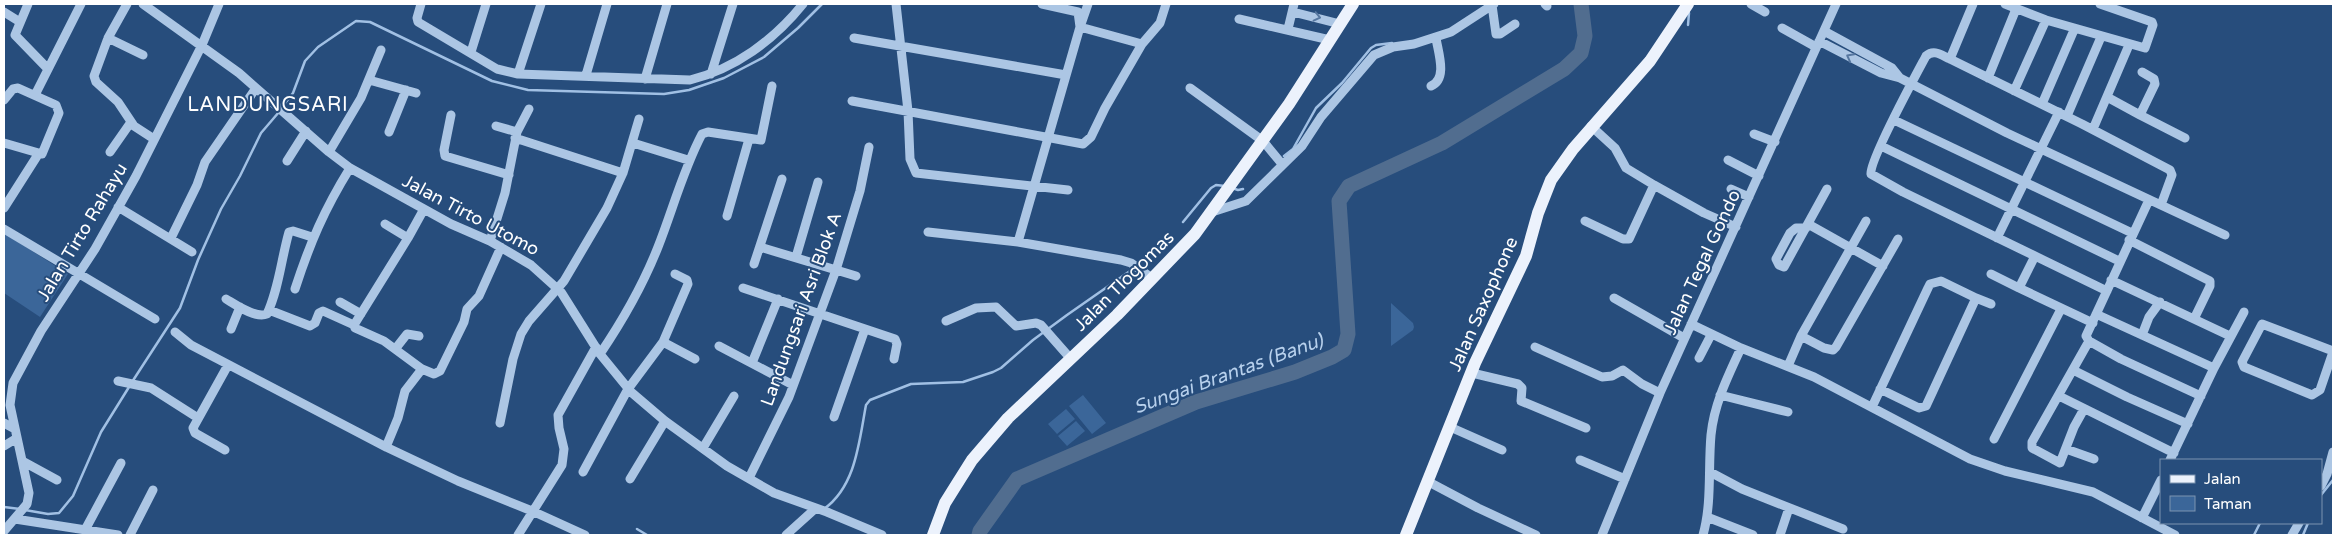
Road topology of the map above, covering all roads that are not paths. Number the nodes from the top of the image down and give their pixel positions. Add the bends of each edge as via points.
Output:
1 (28, 4) edge
2 (81, 4) edge
3 (127, 4) edge
4 (143, 4) edge
5 (219, 4) edge
6 (421, 4) edge
7 (486, 4) edge
8 (541, 4) edge
9 (607, 4) edge
10 (667, 4) edge
11 (733, 4) edge
12 (798, 4) edge
13 (803, 4) edge
14 (896, 4) edge
15 (1042, 4) edge
16 (1088, 4) edge
17 (1166, 4) edge
18 (1353, 4) edge
19 (1493, 4) edge
20 (1751, 4) edge
21 (1836, 4) edge
22 (1974, 4) edge
23 (2005, 4) edge
24 (2100, 4) edge
25 (1686, 5) edge
26 (1076, 8) edge
27 (1294, 8) edge
28 (2016, 9) junction
29 (4, 12) edge
30 (1765, 12) dead end
31 (794, 15) junction
32 (1239, 19) dead end
33 (2046, 20) junction
34 (20, 22) junction
35 (1340, 24) junction
36 (1515, 24) dead end
37 (1080, 27) junction
38 (1782, 28) dead end
39 (1288, 29) junction
40 (2074, 30) junction
41 (1824, 31) junction
42 (2101, 37) junction
43 (108, 38) junction
44 (854, 38) dead end
45 (1436, 38) junction
46 (1330, 40) junction
47 (1142, 44) junction
48 (1817, 44) junction
49 (902, 45) junction
50 (2129, 45) junction
51 (202, 46) junction
52 (381, 50) dead end
53 (471, 52) junction
54 (142, 55) dead end
55 (1950, 59) junction
56 (48, 69) junction
57 (2142, 72) dead end
58 (518, 74) junction
59 (711, 74) junction
60 (586, 75) junction
61 (1066, 75) junction
62 (1900, 78) junction
63 (1988, 78) junction
64 (645, 79) junction
65 (370, 80) junction
66 (1910, 85) junction
67 (772, 86) dead end
68 (1432, 86) dead end
69 (256, 88) junction
70 (1190, 88) dead end
71 (406, 90) junction
72 (2014, 91) junction
73 (416, 92) dead end
74 (35, 95) junction
75 (2107, 97) junction
76 (4, 100) edge
77 (852, 101) dead end
78 (2042, 104) junction
79 (529, 108) dead end
80 (908, 111) junction
81 (2063, 114) junction
82 (451, 115) dead end
83 (2140, 115) junction
84 (639, 119) dead end
85 (1894, 120) junction
86 (131, 122) junction
87 (496, 126) dead end
88 (1591, 126) junction
89 (2093, 129) junction
90 (306, 131) junction
91 (389, 132) dead end
92 (1754, 134) dead end
93 (516, 135) junction
94 (1048, 137) junction
95 (2185, 138) dead end
96 (154, 139) junction
97 (749, 139) junction
98 (1263, 141) junction
99 (1775, 142) junction
100 (4, 143) edge
101 (633, 143) junction
102 (1881, 146) junction
103 (869, 147) dead end
104 (2041, 149) junction
105 (110, 152) dead end
106 (329, 152) junction
107 (39, 153) junction
108 (688, 160) junction
109 (1728, 160) dead end
110 (287, 161) dead end
111 (1282, 164) junction
112 (350, 168) junction
113 (622, 173) junction
114 (509, 175) junction
115 (1759, 176) junction
116 (782, 179) dead end
117 (818, 182) dead end
118 (2024, 183) junction
119 (1033, 184) junction
120 (1654, 185) junction
121 (1731, 189) dead end
122 (1827, 189) dead end
123 (1068, 190) dead end
124 (1749, 197) junction
125 (2149, 200) junction
126 (2161, 205) junction
127 (118, 207) junction
128 (4, 208) edge
129 (424, 209) junction
130 (2010, 209) junction
131 (1212, 212) junction
132 (727, 216) dead end
133 (1585, 221) dead end
134 (1866, 221) dead end
135 (385, 224) dead end
136 (1736, 227) junction
137 (4, 229) edge
138 (928, 232) dead end
139 (2225, 235) dead end
140 (312, 237) junction
141 (2131, 237) junction
142 (171, 238) junction
143 (408, 238) junction
144 (1898, 238) dead end
145 (1997, 238) junction
146 (490, 241) junction
147 (1018, 242) junction
148 (760, 247) junction
149 (1849, 247) junction
150 (501, 248) junction
151 (192, 252) dead end
152 (2035, 256) junction
153 (796, 257) junction
154 (2119, 261) junction
155 (754, 264) dead end
156 (1883, 266) junction
157 (836, 270) junction
158 (78, 273) junction
159 (675, 274) dead end
160 (1991, 274) dead end
161 (856, 276) dead end
162 (1153, 279) junction
163 (2111, 280) junction
164 (558, 288) junction
165 (743, 288) dead end
166 (2018, 288) junction
167 (295, 289) dead end
168 (2107, 291) junction
169 (1614, 298) dead end
170 (1976, 298) junction
171 (226, 299) dead end
172 (778, 299) junction
173 (340, 302) dead end
174 (2160, 302) junction
175 (1991, 304) dead end
176 (240, 307) junction
177 (2061, 309) junction
178 (269, 310) junction
179 (2244, 312) dead end
180 (820, 313) junction
181 (361, 314) junction
182 (2096, 314) junction
183 (155, 319) dead end
184 (2194, 319) junction
185 (946, 321) dead end
186 (2093, 323) junction
187 (1691, 324) junction
188 (354, 325) junction
189 (231, 329) dead end
190 (865, 329) junction
191 (175, 332) dead end
192 (1711, 335) junction
193 (419, 336) dead end
194 (1801, 336) junction
195 (2142, 336) junction
196 (2230, 336) junction
197 (1684, 338) junction
198 (2089, 341) junction
199 (663, 342) junction
200 (719, 346) dead end
201 (1535, 347) dead end
202 (396, 348) junction
203 (1741, 348) junction
204 (598, 351) junction
205 (2333, 351) edge
206 (1070, 358) junction
207 (1699, 358) dead end
208 (695, 359) dead end
209 (894, 359) dead end
210 (752, 363) junction
211 (228, 365) junction
212 (1788, 366) junction
213 (2214, 368) junction
214 (422, 370) junction
215 (2073, 370) junction
216 (1472, 373) junction
217 (122, 381) dead end
218 (793, 385) junction
219 (628, 389) junction
220 (1880, 390) junction
221 (1660, 393) junction
222 (1720, 394) junction
223 (734, 396) dead end
224 (2059, 396) junction
225 (2201, 396) junction
226 (1872, 406) junction
227 (2084, 409) junction
228 (1788, 412) dead end
229 (834, 417) dead end
230 (198, 418) junction
231 (665, 421) junction
232 (500, 422) dead end
233 (4, 423) edge
234 (2188, 424) junction
235 (1450, 427) junction
236 (1586, 428) dead end
237 (16, 434) junction
238 (1994, 439) dead end
239 (5, 444) edge
240 (386, 447) junction
241 (703, 448) junction
242 (2066, 449) junction
243 (225, 450) dead end
244 (1502, 450) dead end
245 (2333, 452) edge
246 (2172, 457) edge
247 (2094, 459) dead end
248 (1580, 460) dead end
249 (24, 462) junction
250 (121, 463) dead end
251 (583, 472) dead end
252 (1710, 472) junction
253 (749, 478) junction
254 (2327, 478) edge
255 (630, 479) dead end
256 (1625, 479) junction
257 (57, 480) dead end
258 (1427, 481) junction
259 (2160, 482) edge
260 (153, 490) dead end
261 (1789, 508) junction
262 (821, 510) junction
263 (532, 511) junction
264 (17, 517) junction
265 (1707, 517) junction
266 (2142, 518) junction
267 (2298, 524) edge
268 (1844, 529) dead end
269 (85, 530) junction
270 (4, 531) edge
271 (118, 535) edge
272 (130, 535) edge
273 (518, 535) edge
274 (581, 535) edge
275 (786, 535) edge
276 (882, 535) edge
277 (933, 535) edge
278 (1406, 535) edge
279 (1536, 535) edge
280 (1602, 535) edge
281 (1703, 535) edge
282 (1753, 535) edge
283 (1780, 535) edge
284 (2175, 535) edge
285 (2292, 535) edge

1 - 34 street
2 - 56 street
3 - 43 street
4 - 51 street, Jalan Tirto Utomo
5 - 51 street, Jalan Tirto Rahayu
6 - 53 street via 418,22
7 - 53 street
8 - 58 street
9 - 60 street
10 - 64 street
11 - 59 street
12 - 31 street
13 - 31 street
14 - 49 street
15 - 26 street
16 - 37 street
17 - 47 street via 1160,23
18 - 35 main road, Jalan Tlogomas
19 - 36 street via 1496,34
19 - 45 street via 1463,26
20 - 30 street
21 - 41 street, Jalan Tegal Gondo
22 - 55 street
23 - 28 street
24 - 50 street via 2153,24 2145,48
25 - 88 main road, Jalan Saxophone via 1635,79
26 - 37 street
27 -> 35 street
27 - 39 street
28 - 33 street
28 - 63 street
29 - 34 street
31 - 59 street via 765,42
32 - 39 street
33 - 40 street
33 - 72 street
34 - 56 street via 16,38
35 - 46 main road, Jalan Tlogomas
37 - 47 street
37 - 61 street
38 - 48 street
39 - 46 street
40 - 42 street
40 - 78 street
41 - 48 street, Jalan Tegal Gondo
41 - 62 street via 1892,68
42 - 50 street
42 - 81 street
43 - 54 street
43 - 86 street via 94,76
44 - 49 street
45 - 68 street via 1441,75
45 - 111 street via 1374,55 1321,117 1302,146
46 - 98 main road, Jalan Tlogomas
47 - 94 street via 1087,142 1078,145
62 -> 48 street via 1881,73
48 - 99 street, Jalan Tegal Gondo
49 - 61 street
49 - 80 street
50 - 75 street
51 - 69 street, Jalan Tirto Utomo
51 - 96 street, Jalan Tirto Rahayu
52 - 65 street
53 - 58 street via 497,69
55 - 63 street
55 - 66 street via 1936,53 1928,54
56 - 74 street
57 - 83 street via 2154,79 2155,84
58 - 60 street
59 - 64 street via 690,80
60 - 64 street
61 - 94 street
62 - 66 street
63 - 72 street
65 - 71 street
65 - 106 street
66 - 85 street
66 - 104 street
67 - 97 street via 762,139
69 - 90 street, Jalan Tirto Utomo
69 - 142 street via 205,162
70 - 98 street
71 - 73 street
71 - 91 street
72 - 78 street
74 - 76 street via 16,87
74 - 107 street via 56,105 59,112 45,148 42,154
75 - 83 street
75 - 89 street
77 - 80 street
78 - 81 street
79 - 93 street
80 - 94 street
80 - 119 street via 910,160 916,173
81 - 89 street
81 - 104 street
82 - 114 street via 445,156
83 - 95 street
84 - 101 street
85 - 102 street
85 - 118 street
86 - 96 street
86 - 105 street
87 - 93 street
88 - 120 street via 1615,148 1626,168
88 - 216 main road, Jalan Saxophone via 1552,180 1538,213 1526,256
89 - 126 street via 2170,170 2172,175
90 - 106 street, Jalan Tirto Utomo
90 - 110 street
92 - 99 street
93 - 113 street
93 - 114 street
94 - 119 street
96 - 127 street, Jalan Tirto Rahayu
97 - 108 street via 704,132
97 - 132 street
98 - 111 street
98 - 131 main road, Jalan Tlogomas
99 - 115 street, Jalan Tegal Gondo
100 - 107 street
101 - 108 street
101 - 113 street
102 - 130 street
102 - 145 street via 1871,168 1873,176
103 - 157 street, Landungsari Asri Blok A via 860,191
104 - 118 street
104 - 125 street
106 - 112 street, Jalan Tirto Utomo
107 - 128 street
108 - 204 street via 668,223 643,282 623,321
109 - 115 street
111 - 131 street via 1246,201
112 - 129 street, Jalan Tirto Utomo
112 - 140 street
113 - 164 street via 607,208
114 - 146 street
115 - 124 street, Jalan Tegal Gondo
116 - 148 street
117 - 153 street
118 - 130 street
118 - 141 street
119 - 123 street
119 - 147 street
120 - 133 street via 1630,239 1623,239
120 - 136 street
121 - 124 street
122 - 149 street via 1807,226
124 - 136 street, Jalan Tegal Gondo
125 - 126 street
125 - 141 street
126 - 139 street
127 - 142 street
127 - 158 street, Jalan Tirto Rahayu
129 - 143 street
129 - 146 street, Jalan Tirto Utomo
130 - 145 street
130 - 154 street
131 - 162 main road, Jalan Tlogomas
134 - 149 street
135 - 143 street
136 - 187 street, Jalan Tegal Gondo
137 - 158 street
138 - 147 street
140 - 167 street
140 - 178 street via 289,232 277,289
141 - 154 street
141 - 184 street via 2210,281
142 - 151 street
143 - 181 street
144 - 156 street
145 - 152 street
146 - 150 street, Jalan Tirto Utomo
147 - 162 street via 1121,260 1131,263
148 - 153 street
148 - 155 street
149 - 156 street
149 - 194 street
150 - 164 street, Jalan Tirto Utomo via 531,264
150 - 214 street via 480,296 468,308 440,371 435,374
152 - 166 street
152 - 168 street
153 - 157 street
154 - 163 street
156 - 194 street via 1836,347 1832,350 1824,348
157 - 161 street
157 - 180 street, Landungsari Asri Blok A
158 - 183 street
158 - 237 street, Jalan Tirto Rahayu via 41,330 13,383 10,406
159 - 199 street via 687,280 688,284
160 - 166 street
162 - 206 main road, Jalan Tlogomas
163 - 168 street
163 - 174 street
164 - 204 street, Jalan Tirto Utomo
164 - 232 street via 521,334
165 - 172 street
166 - 177 street
168 - 182 street
169 - 197 street
170 - 175 street
170 - 220 street via 1946,283 1937,281 1930,284
170 - 220 street via 1926,406 1919,408
171 - 176 street
172 - 180 street
172 - 210 street
173 - 181 street
174 - 184 street
174 - 195 street via 2149,317
176 - 178 street via 264,316
176 - 189 street
177 - 186 street
177 - 238 street
178 - 188 street via 310,326 323,311
179 - 196 street
180 - 190 street
180 - 218 street, Landungsari Asri Blok A
181 - 188 street
182 - 186 street
182 - 195 street
184 - 196 street
185 - 206 street via 976,308 1000,308 1016,326 1039,323
186 - 198 street via 2086,336
187 - 192 street
187 - 197 street, Jalan Tegal Gondo
188 - 202 street via 354,328
190 - 209 street via 897,341
190 - 229 street
191 - 211 street via 191,345
192 - 203 street
192 - 207 street
193 - 202 street via 407,334
194 - 212 street
195 - 213 street
196 - 213 street
197 - 221 street, Jalan Tegal Gondo
198 - 215 street
198 - 225 street via 2121,360
199 - 208 street
199 - 219 street
200 - 210 street
201 - 221 street via 1602,377 1623,370
202 - 214 street
203 - 212 street
203 - 222 street
204 - 219 street, Jalan Tirto Utomo
204 - 263 street via 558,415 564,449 562,465
205 - 205 street via 2320,390 2312,395 2244,367 2242,362 2262,324
206 - 277 main road, Jalan Tlogomas via 1008,418 972,460 945,503
210 - 218 street
211 - 230 street
211 - 240 street
212 - 226 street
213 - 225 street
214 - 240 street via 405,391
215 - 224 street
215 - 234 street
216 - 235 main road, Jalan Saxophone
216 - 236 street via 1518,384 1522,388 1521,401
217 - 230 street via 152,388
218 - 253 street, Landungsari Asri Blok A
219 - 231 street, Jalan Tirto Utomo
219 - 251 street
220 - 226 street
221 - 256 street, Jalan Tegal Gondo
222 - 228 street
222 - 252 street via 1711,435
223 - 241 street
224 - 227 street
224 - 242 street via 2031,446 2060,463
225 - 234 street
226 - 266 street via 1976,462 2093,492
227 - 242 street
227 - 246 street
230 - 243 street via 193,431
231 - 241 street, Jalan Tirto Utomo
231 - 255 street
233 - 237 street
234 - 246 street
235 - 244 street
235 - 258 main road, Jalan Saxophone
237 - 239 street
237 - 249 street, Jalan Tirto Rahayu
240 - 263 street
241 - 253 street, Jalan Tirto Utomo
242 - 247 street
245 - 254 street
248 - 256 street
249 - 257 street
249 - 264 street, Jalan Tirto Rahayu via 29,493 27,504
250 - 269 street
252 - 261 street
252 - 265 street
253 - 262 street, Jalan Tirto Utomo via 774,493
256 - 280 street, Jalan Tegal Gondo
258 - 278 main road, Jalan Saxophone
258 - 279 street
259 - 266 street
260 - 272 street
261 - 268 street
261 - 283 street
262 - 275 street
262 - 276 street, Jalan Tirto Utomo
263 - 273 street
263 - 274 street
264 - 269 street
264 - 270 street
265 - 281 street
265 - 282 street
266 - 284 street
267 - 285 street
269 - 271 street

